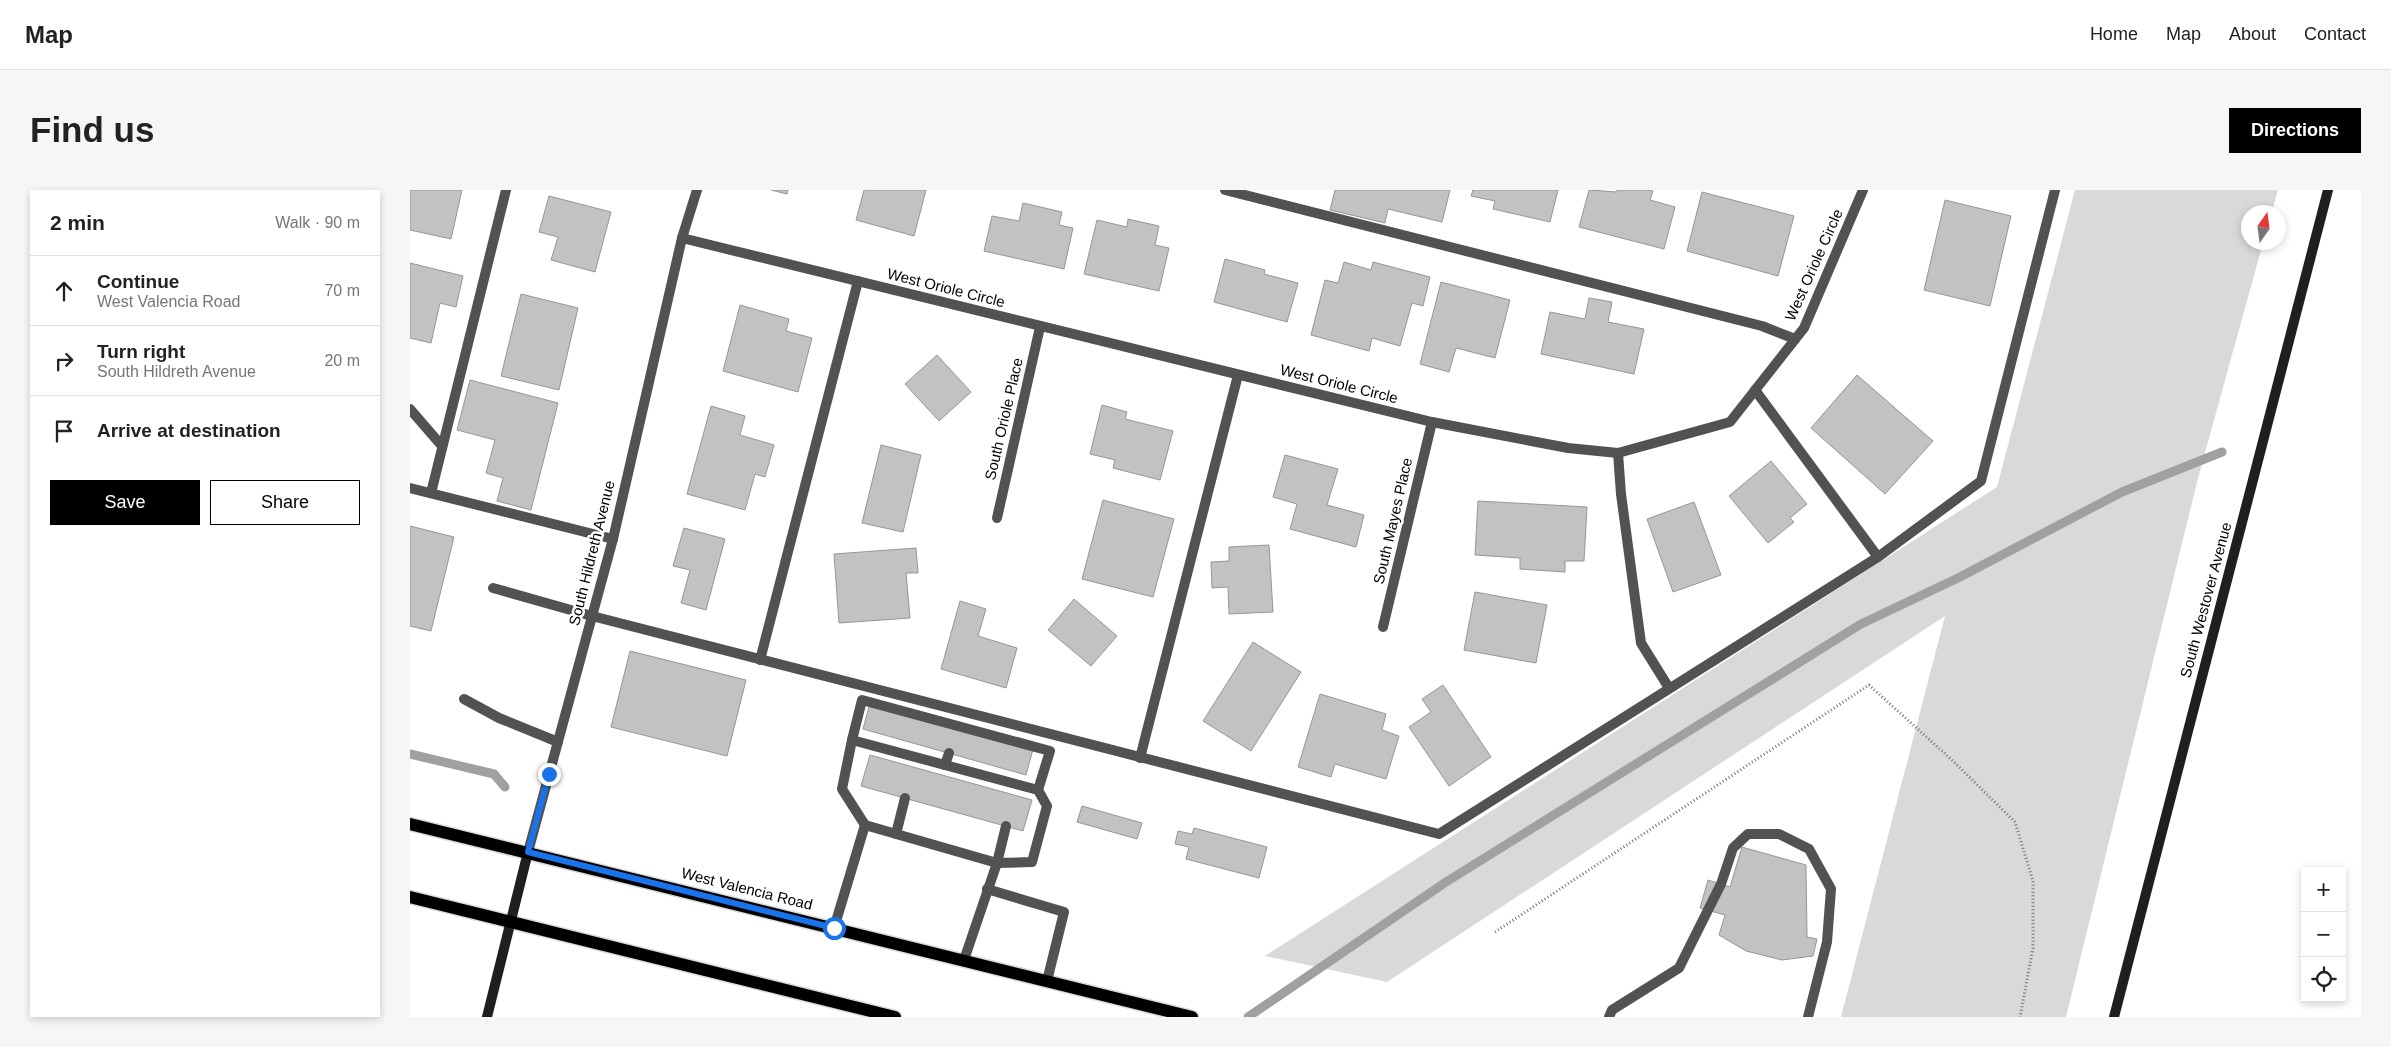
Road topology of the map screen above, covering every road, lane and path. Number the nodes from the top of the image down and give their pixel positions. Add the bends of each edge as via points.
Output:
1 (506, 190) edge
2 (697, 190) edge
3 (1225, 190) edge
4 (1862, 190) edge
5 (2055, 190) edge
6 (2328, 190) edge
7 (682, 238) junction
8 (858, 282) junction
9 (1040, 327) junction
10 (1795, 339) junction
11 (1238, 375) junction
12 (1755, 390) junction
13 (410, 409) edge
14 (1432, 422) junction
15 (442, 446) junction
16 (1618, 453) junction
17 (410, 488) edge
18 (431, 493) junction
19 (997, 518) dead end
20 (613, 539) junction
21 (1878, 557) junction
22 (494, 588) dead end
23 (592, 616) junction
24 (1383, 627) dead end
25 (760, 660) junction
26 (1669, 688) junction
27 (464, 699) dead end
28 (852, 740) junction
29 (558, 742) junction
30 (950, 753) dead end
31 (1140, 758) junction
32 (945, 765) junction
33 (1038, 790) junction
34 (905, 798) dead end
35 (410, 824) edge
36 (865, 825) junction
37 (1006, 826) dead end
38 (896, 834) junction
39 (528, 852) junction
40 (997, 863) junction
41 (987, 890) junction
42 (410, 897) edge
43 (511, 921) junction
44 (834, 928) junction
45 (1495, 932) dead end
46 (964, 960) junction
47 (1047, 981) junction
48 (487, 1017) edge
49 (895, 1017) edge
50 (1192, 1017) edge
51 (1609, 1017) edge
52 (1808, 1017) edge
53 (2020, 1017) edge
54 (2114, 1017) edge

1 - 15 street
2 - 7 street, South Hildreth Avenue
3 - 10 street via 1762,326
4 - 10 street, West Oriole Circle via 1804,328
5 - 21 street via 1981,481
6 - 54 street, South Westover Avenue
7 - 8 street, West Oriole Circle
7 - 20 street, South Hildreth Avenue
8 - 9 street, West Oriole Circle
8 - 25 street
9 - 11 street, West Oriole Circle
9 - 19 street, South Oriole Place
10 - 12 street, West Oriole Circle
11 - 14 street, West Oriole Circle
11 - 31 street
12 - 16 street, West Oriole Circle via 1730,422
12 - 21 street
13 - 15 street
14 - 16 street, West Oriole Circle via 1568,448
14 - 24 street, South Mayes Place
15 - 18 street
16 - 26 street via 1641,643
17 - 18 street
18 - 20 street
20 - 23 street, South Hildreth Avenue
21 - 26 street
22 - 23 street
23 - 25 street
23 - 29 street, South Hildreth Avenue
25 - 31 street
26 - 31 street via 1439,834
27 - 29 street via 499,718
28 - 32 street via 914,762
28 - 33 street via 862,700 1050,751
28 - 36 street via 842,789
29 - 39 street, South Hildreth Avenue
30 - 32 street
32 - 33 street via 1016,790
33 - 40 street via 1047,806 1032,862
34 - 38 street
35 - 39 main road, West Valencia Road
36 - 38 street
36 - 44 street
37 - 40 street
38 - 40 street
39 - 43 street, South Hildreth Avenue
39 - 44 main road, West Valencia Road
40 - 41 street
41 - 46 street
41 - 47 street via 1064,912
42 - 43 main road
43 - 48 street
43 - 49 main road
44 - 46 main road, West Valencia Road
45 - 53 path via 1869,685 2015,822 2033,881 2034,948
46 - 47 main road, West Valencia Road
47 - 50 main road, West Valencia Road
51 - 52 street via 1612,1010 1678,968 1721,884 1733,848 1748,834 1779,834 1809,849 1831,889 1827,942

